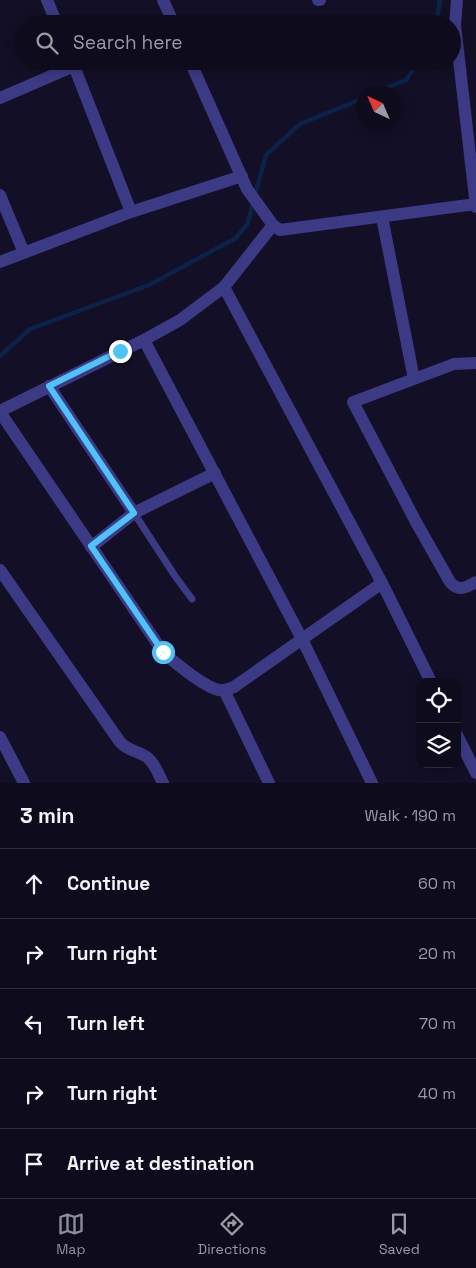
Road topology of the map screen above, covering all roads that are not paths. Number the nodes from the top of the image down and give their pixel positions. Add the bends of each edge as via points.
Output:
1 (47, 0) edge
2 (163, 0) edge
3 (457, 0) edge
4 (53, 15) edge
5 (170, 15) edge
6 (456, 15) edge
7 (60, 70) edge
8 (75, 70) edge
9 (194, 70) edge
10 (461, 70) edge
11 (0, 98) edge
12 (242, 176) junction
13 (0, 196) edge
14 (476, 205) edge
15 (131, 212) junction
16 (382, 217) junction
17 (273, 225) junction
18 (24, 253) junction
19 (0, 262) edge
20 (224, 287) junction
21 (144, 340) junction
22 (476, 363) edge
23 (414, 379) junction
24 (49, 386) junction
25 (0, 412) edge
26 (215, 473) junction
27 (134, 513) junction
28 (91, 546) junction
29 (0, 570) edge
30 (476, 582) edge
31 (382, 583) junction
32 (192, 599) dead end
33 (302, 639) junction
34 (429, 678) edge
35 (224, 690) junction
36 (0, 737) edge
37 (461, 743) edge
38 (476, 773) edge
39 (24, 783) edge
40 (163, 783) edge
41 (268, 783) edge
42 (372, 783) edge

1 - 4 street
2 - 5 street
3 - 6 street
7 - 11 street
8 - 15 street
9 - 12 street
10 - 14 street
12 - 15 street
12 - 17 street via 247,189
13 - 18 street
14 - 16 street
15 - 18 street
16 - 17 street via 280,230
16 - 23 street
17 - 20 street
18 - 19 street
20 - 21 street via 180,320
20 - 31 street
21 - 24 street
21 - 26 street
22 - 23 street via 454,364
23 - 30 street via 353,402 450,582 460,589
24 - 25 street
24 - 27 street
25 - 28 street
26 - 27 street
26 - 33 street
27 - 28 street
27 - 32 lane
28 - 35 street via 163,652 180,668 216,690
29 - 40 street via 120,742 150,760
31 - 33 street
31 - 34 street
33 - 35 street via 234,687
33 - 42 street
35 - 41 street
36 - 39 street
37 - 38 street

